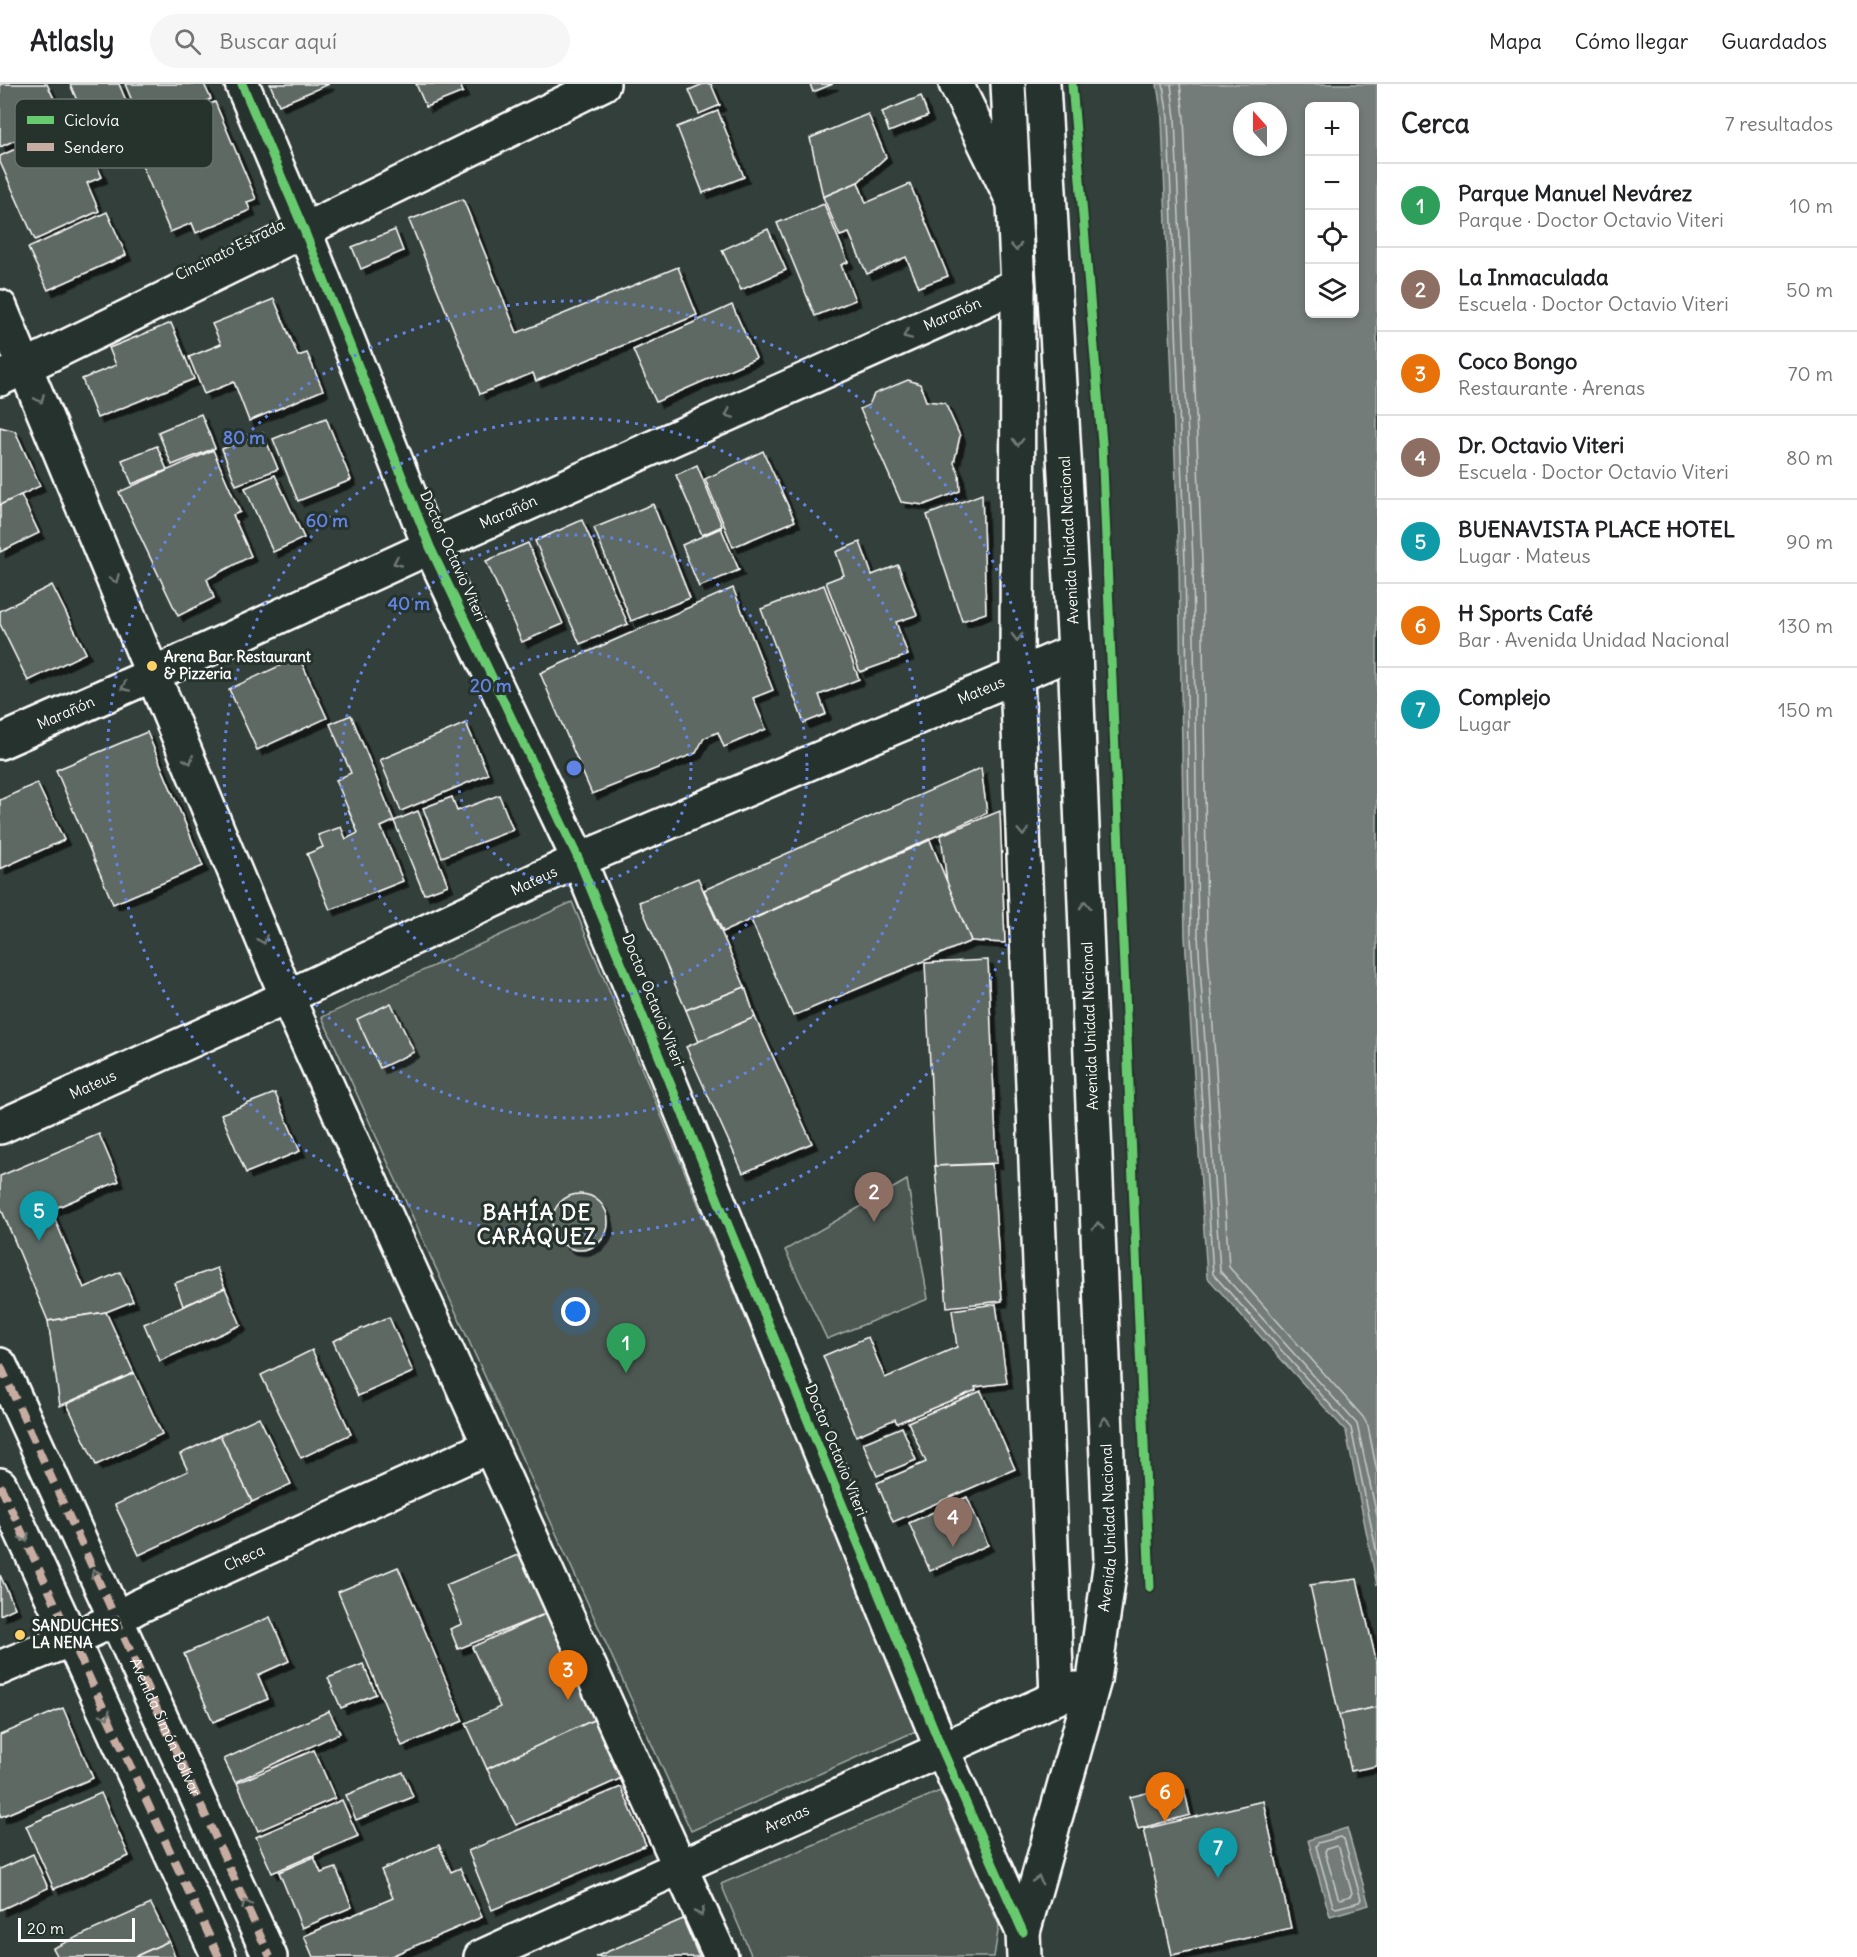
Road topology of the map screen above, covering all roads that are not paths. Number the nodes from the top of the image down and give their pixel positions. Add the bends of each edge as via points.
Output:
1 (242, 84) edge
2 (603, 84) edge
3 (956, 84) edge
4 (1008, 84) edge
5 (1043, 84) edge
6 (1013, 201) junction
7 (304, 230) junction
8 (1018, 285) junction
9 (0, 307) edge
10 (13, 373) edge
11 (430, 547) junction
12 (1076, 651) junction
13 (154, 674) junction
14 (1017, 677) junction
15 (0, 742) edge
16 (579, 860) junction
17 (287, 997) junction
18 (0, 1127) edge
19 (0, 1365) edge
20 (490, 1446) junction
21 (0, 1485) edge
22 (117, 1619) junction
23 (72, 1640) junction
24 (0, 1668) edge
25 (1094, 1680) junction
26 (1057, 1697) junction
27 (942, 1749) junction
28 (680, 1867) junction
29 (1024, 1945) edge
30 (219, 1957) edge
31 (270, 1957) edge
32 (481, 1957) edge
33 (721, 1957) edge

1 - 7 street, Doctor Octavio Viteri
2 - 7 street, Cincinato Estrada
3 - 6 street
4 - 6 street
5 - 12 street, Avenida Unidad Nacional
6 -> 8 street
7 - 10 street, Cincinato Estrada
7 - 11 street, Doctor Octavio Viteri
8 -> 11 street, Marañón
8 -> 14 street
9 - 10 street
10 -> 13 street
11 -> 13 street, Marañón
11 - 16 street, Doctor Octavio Viteri
12 - 14 street, Mateus
25 -> 12 street, Avenida Unidad Nacional via 1111,1560
13 -> 15 street, Marañón
13 -> 17 street
14 - 16 street, Mateus
14 -> 26 street
16 - 17 street, Mateus
16 - 27 street, Doctor Octavio Viteri
17 - 18 street, Mateus
17 - 20 street
22 -> 19 street, Avenida Simón Bolívar
20 - 22 street, Checa
20 - 28 street
21 -> 23 street
22 - 23 street, Checa
31 -> 22 street, Avenida Simón Bolívar
23 - 24 street, Checa
23 -> 30 street
25 - 26 street, Arenas
29 -> 25 street, Avenida Unidad Nacional
26 - 27 street, Arenas
27 - 28 street, Arenas
27 - 29 street, Doctor Octavio Viteri
28 - 32 street, Arenas
28 -> 33 street

